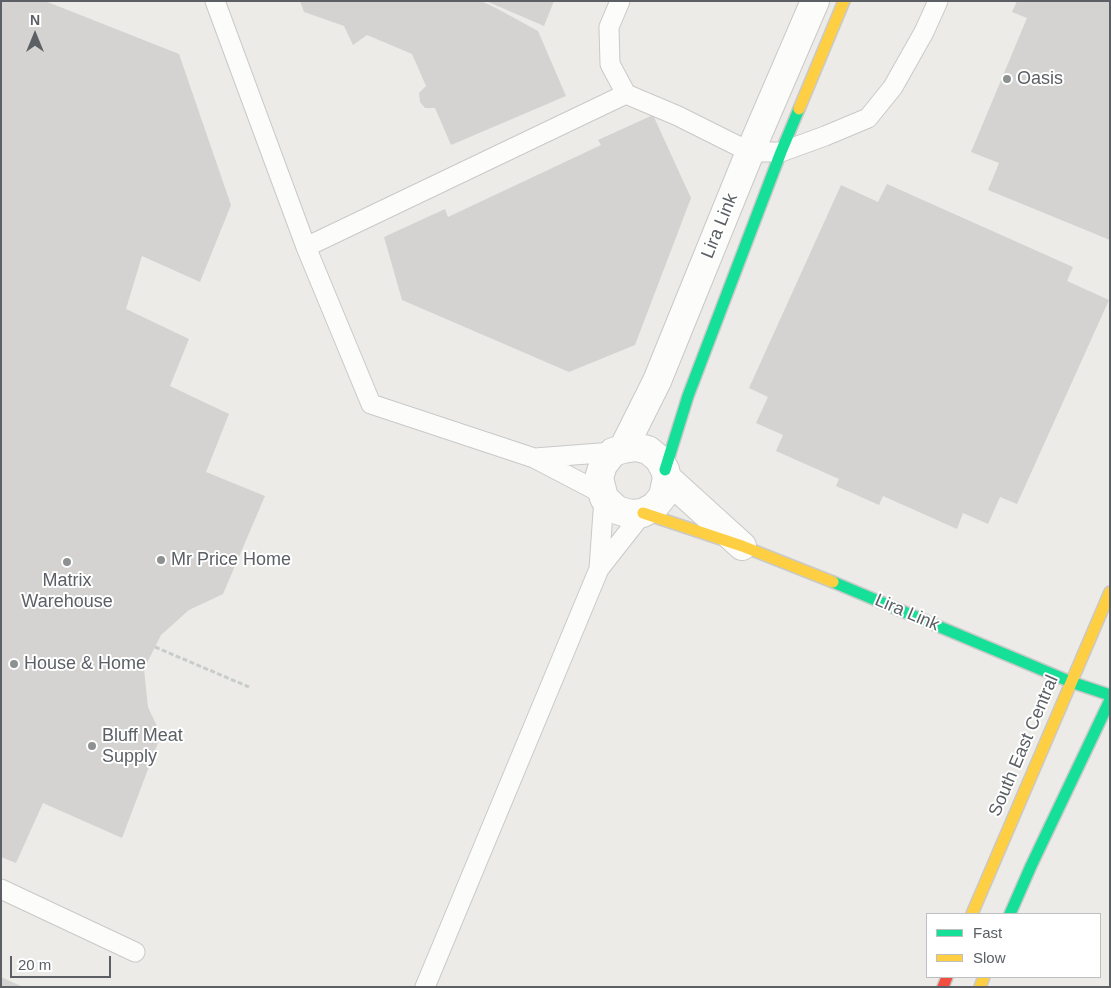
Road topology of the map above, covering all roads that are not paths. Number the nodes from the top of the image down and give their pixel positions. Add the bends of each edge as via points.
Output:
1 (215, 1) edge
2 (620, 1) edge
3 (815, 1) edge
4 (844, 1) edge
5 (938, 1) edge
6 (626, 94) junction
7 (750, 152) junction
8 (781, 152) junction
9 (306, 248) junction
10 (618, 450) junction
11 (534, 458) junction
12 (666, 474) junction
13 (604, 496) junction
14 (643, 513) junction
15 (742, 546) junction
16 (599, 569) junction
17 (1110, 592) edge
18 (1071, 682) junction
19 (1110, 695) edge
20 (1110, 700) edge
21 (1, 889) edge
22 (972, 913) edge
23 (1010, 913) edge
24 (135, 952) dead end
25 (426, 987) edge

1 - 9 lane
2 - 6 lane via 609,27 610,64
3 - 7 street, Lira Link
4 - 8 street, Lira Link
5 - 8 lane via 893,87 868,118
6 - 7 lane
6 - 9 lane
7 - 8 lane
7 - 10 street, Lira Link via 657,381
8 - 12 street, Lira Link via 688,396
9 - 11 lane via 371,404
10 - 11 lane
10 - 12 street via 636,447 648,450 659,459
10 - 13 street via 603,465 599,478
11 - 13 lane
12 - 14 street via 663,496
12 - 15 street, Lira Link
13 - 14 street via 617,510
13 - 16 lane
14 - 15 street, Lira Link
14 - 16 lane
15 - 18 street, Lira Link
16 - 25 lane
17 - 18 street, South East Central
18 - 19 street, Lira Link
18 - 22 street, South East Central
20 - 23 street
21 - 24 lane

